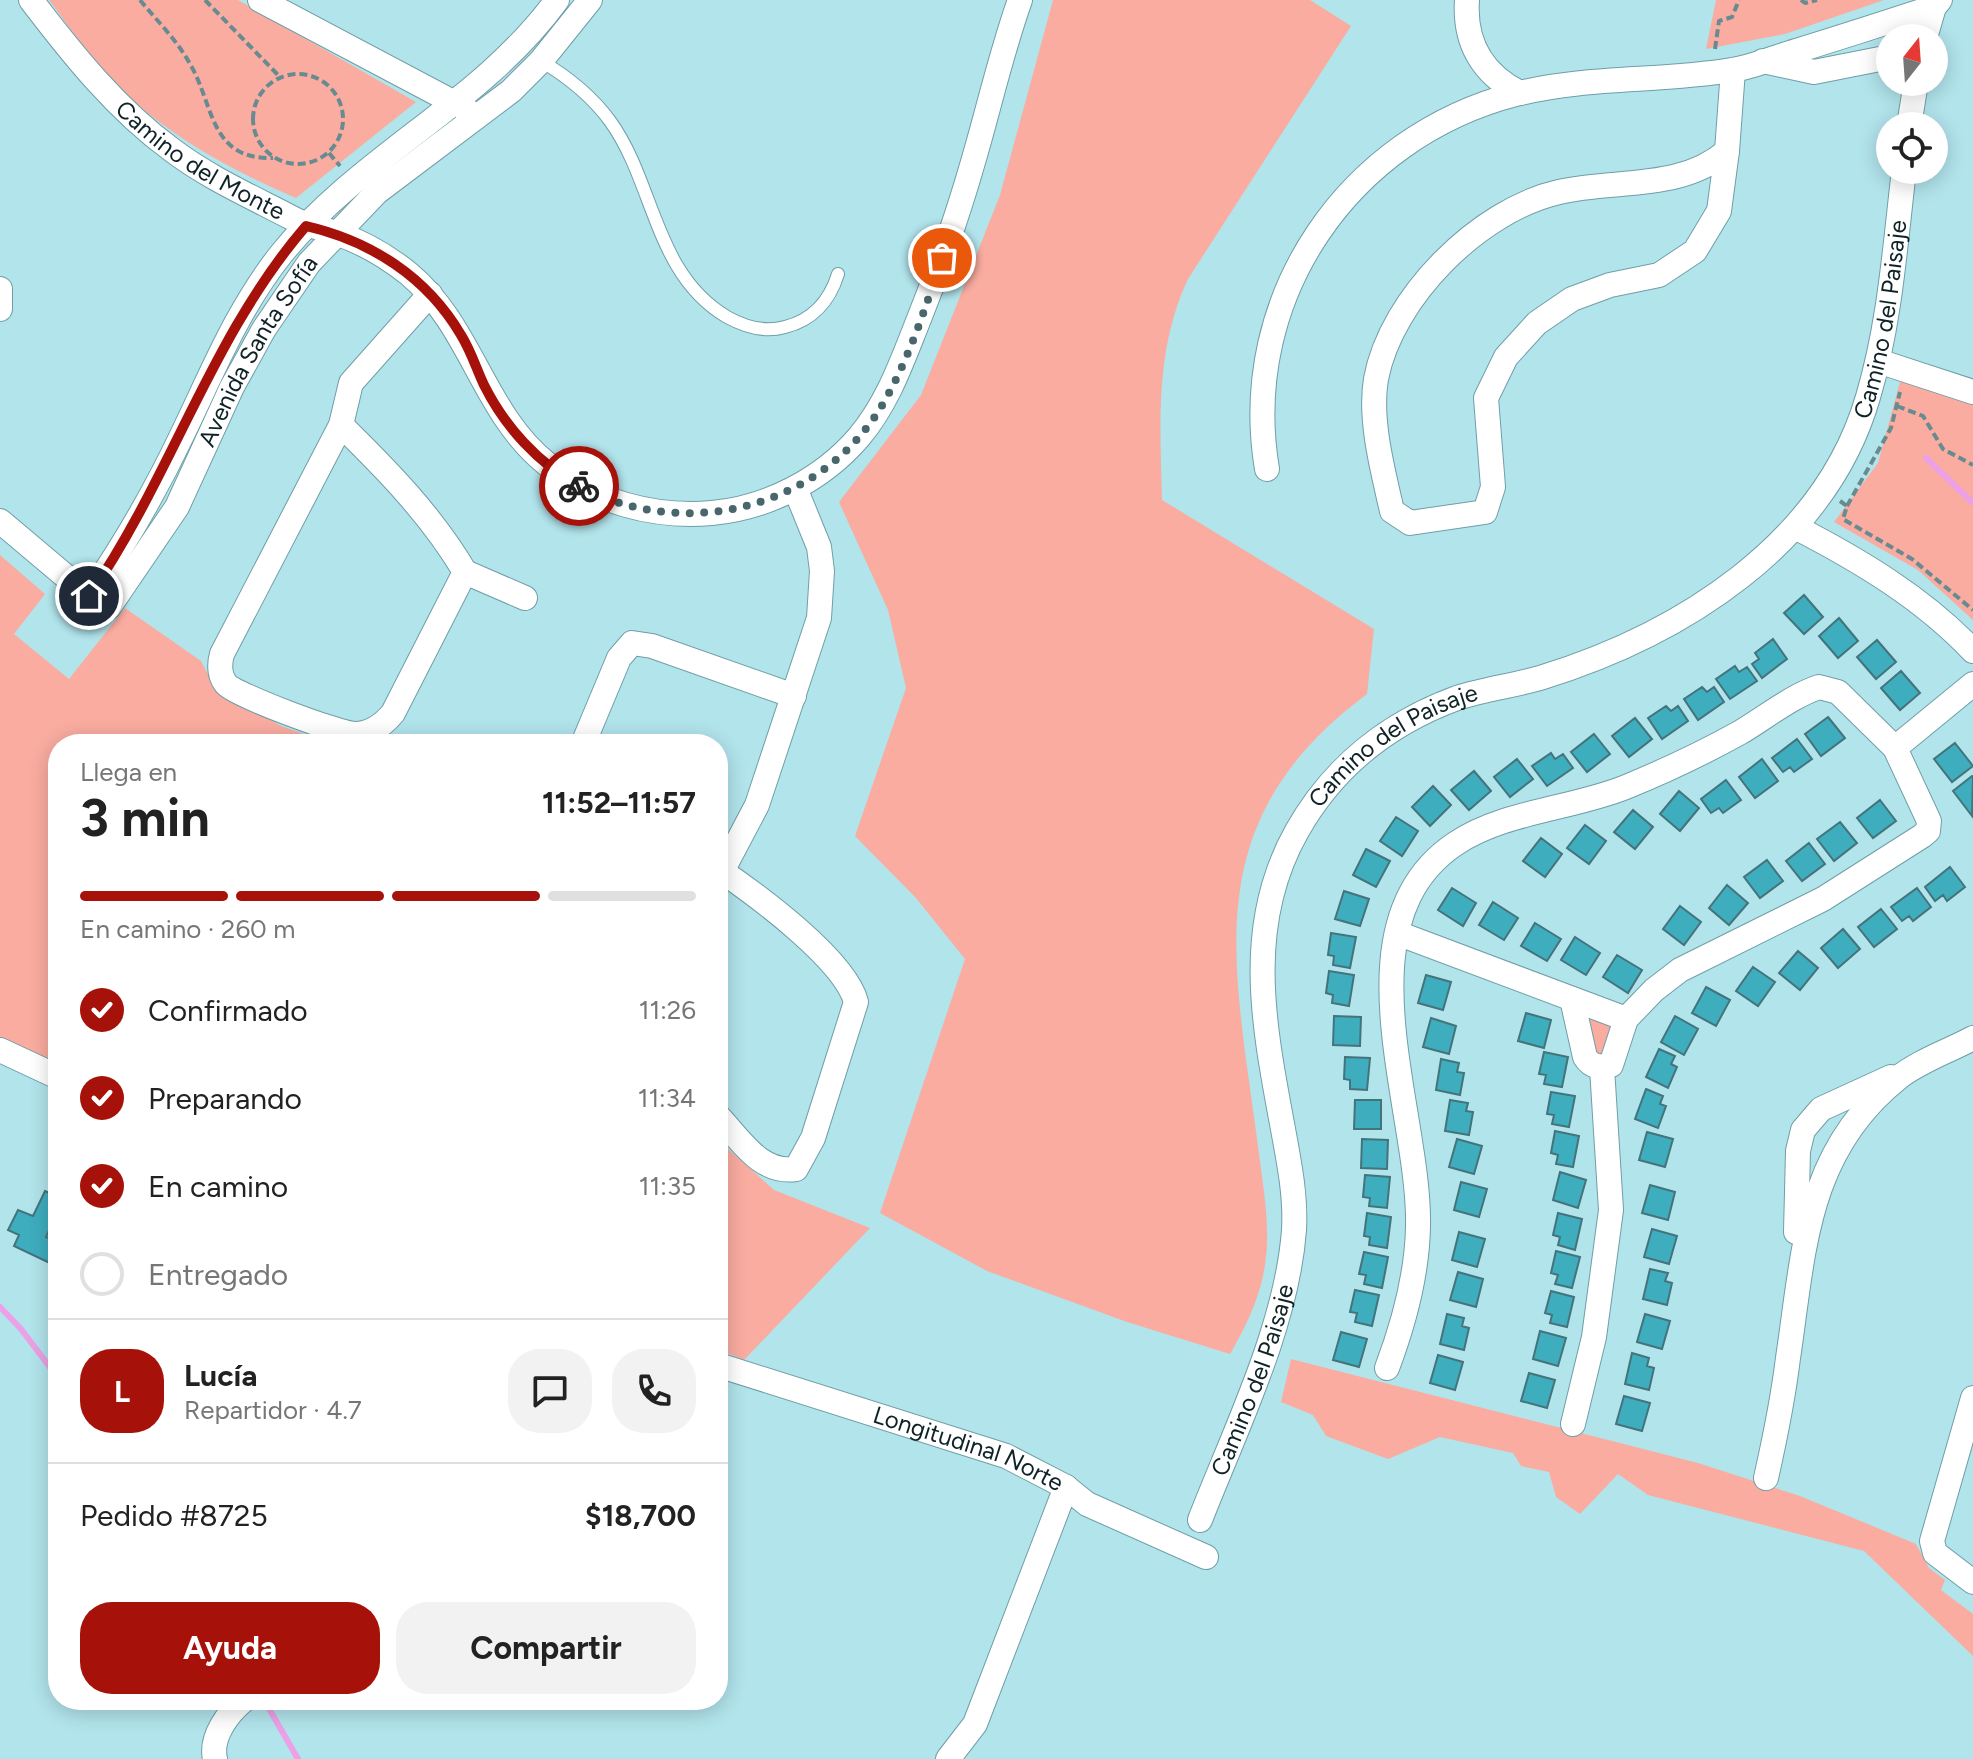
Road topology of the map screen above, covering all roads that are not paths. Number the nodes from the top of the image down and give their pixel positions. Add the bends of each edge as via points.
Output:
1 (31, 0) edge
2 (260, 0) edge
3 (557, 0) edge
4 (590, 0) edge
5 (1020, 0) edge
6 (1467, 0) edge
7 (1935, 2) edge
8 (1929, 24) edge
9 (1876, 60) edge
10 (541, 61) junction
11 (1763, 61) junction
12 (1722, 71) junction
13 (1520, 93) junction
14 (458, 103) junction
15 (479, 118) junction
16 (1727, 151) junction
17 (1902, 184) edge
18 (306, 226) junction
19 (335, 233) junction
20 (838, 274) dead end
21 (0, 289) edge
22 (430, 294) junction
23 (0, 309) edge
24 (1878, 361) junction
25 (1973, 392) edge
26 (341, 425) junction
27 (1267, 469) dead end
28 (795, 488) junction
29 (0, 521) edge
30 (1795, 527) junction
31 (465, 572) junction
32 (525, 598) dead end
33 (99, 601) junction
34 (1973, 651) edge
35 (1973, 684) edge
36 (794, 696) junction
37 (587, 734) edge
38 (1895, 748) junction
39 (728, 861) edge
40 (728, 881) edge
41 (1397, 933) junction
42 (1572, 999) junction
43 (1626, 1019) junction
44 (1973, 1038) edge
45 (0, 1050) edge
46 (1602, 1068) junction
47 (48, 1072) edge
48 (1901, 1075) junction
49 (728, 1126) edge
50 (1800, 1261) junction
51 (728, 1368) edge
52 (1387, 1368) dead end
53 (1973, 1398) edge
54 (1573, 1424) dead end
55 (1766, 1478) dead end
56 (1066, 1487) junction
57 (1200, 1520) dead end
58 (1206, 1557) dead end
59 (1973, 1582) edge
60 (236, 1710) edge
61 (215, 1759) edge
62 (948, 1759) edge

1 - 18 street, Camino del Monte via 84,68 172,151
2 - 14 street
3 - 14 street, Avenida Santa Sofía via 502,64
4 - 10 street, Avenida Santa Sofía
5 - 28 street, Camino del Monte via 933,284 889,394 858,438
6 - 13 street via 1467,27 1475,52 1494,76
7 - 8 street
7 - 11 street
9 - 11 street via 1814,72
10 - 15 street, Avenida Santa Sofía
10 - 20 lane via 579,87 610,121 633,161 677,267 716,310 751,327 791,326 823,304
11 - 12 street
12 - 13 street via 1593,80
12 - 16 street
13 - 27 street via 1457,114 1400,146 1352,187 1314,235 1286,289 1268,348 1261,409
14 - 15 street
14 - 18 street, Avenida Santa Sofía via 353,180
15 - 19 street, Avenida Santa Sofía via 377,192
16 - 16 street via 1719,211 1695,251 1659,275 1572,299 1537,323 1506,357 1486,398 1493,487 1485,512 1410,523 1392,511 1375,409 1376,380 1398,324 1431,274 1475,234 1536,199 1681,177
17 - 24 street, Camino del Paisaje
18 - 19 street, Camino del Monte
18 - 33 street, Avenida Santa Sofía via 239,315
19 - 22 street, Camino del Monte via 386,257
19 - 33 street, Avenida Santa Sofía via 264,329 177,507
21 - 23 street
22 - 26 street via 351,383
22 - 28 street, Camino del Monte via 459,332 511,427 548,465 593,493 643,509 696,514 747,506
24 - 25 street
24 - 30 street, Camino del Paisaje via 1857,429 1824,490
26 - 31 street via 395,477
26 - 31 street via 222,654 225,683 342,733 376,729 393,713
28 - 36 street via 819,547 822,595
29 - 33 street
30 - 34 street via 1875,572
30 - 57 street, Camino del Paisaje via 1728,587 1652,633 1575,666 1460,697 1407,720 1352,760 1307,814 1276,879 1260,967 1262,1011 1293,1197 1291,1252 1277,1322
31 - 32 street
35 - 38 street
36 - 37 street via 632,643 619,658
36 - 39 street via 757,805
38 - 41 street via 1838,692 1826,686 1813,689 1738,734 1623,788 1469,836 1426,871 1407,901
38 - 43 street via 1929,821 1928,831 1823,899 1680,970
40 - 49 street via 775,909 842,976 856,1002 813,1138 796,1169 777,1171 762,1162
41 - 42 street
41 - 52 street via 1390,955 1392,1003 1418,1226 1412,1282
42 - 43 street
42 - 46 street via 1581,1048 1590,1064
43 - 46 street via 1614,1060
44 - 48 street
45 - 47 street
46 - 54 street via 1611,1210 1594,1337
48 - 50 street via 1859,1117 1837,1150 1816,1192
48 - 50 street via 1821,1109 1803,1130 1795,1239
50 - 55 street via 1789,1358
51 - 56 street, Longitudinal Norte via 1006,1456
53 - 59 street via 1932,1541 1935,1553
56 - 58 street, Longitudinal Norte via 1087,1504
56 - 62 street via 975,1724
60 - 61 street via 218,1732

